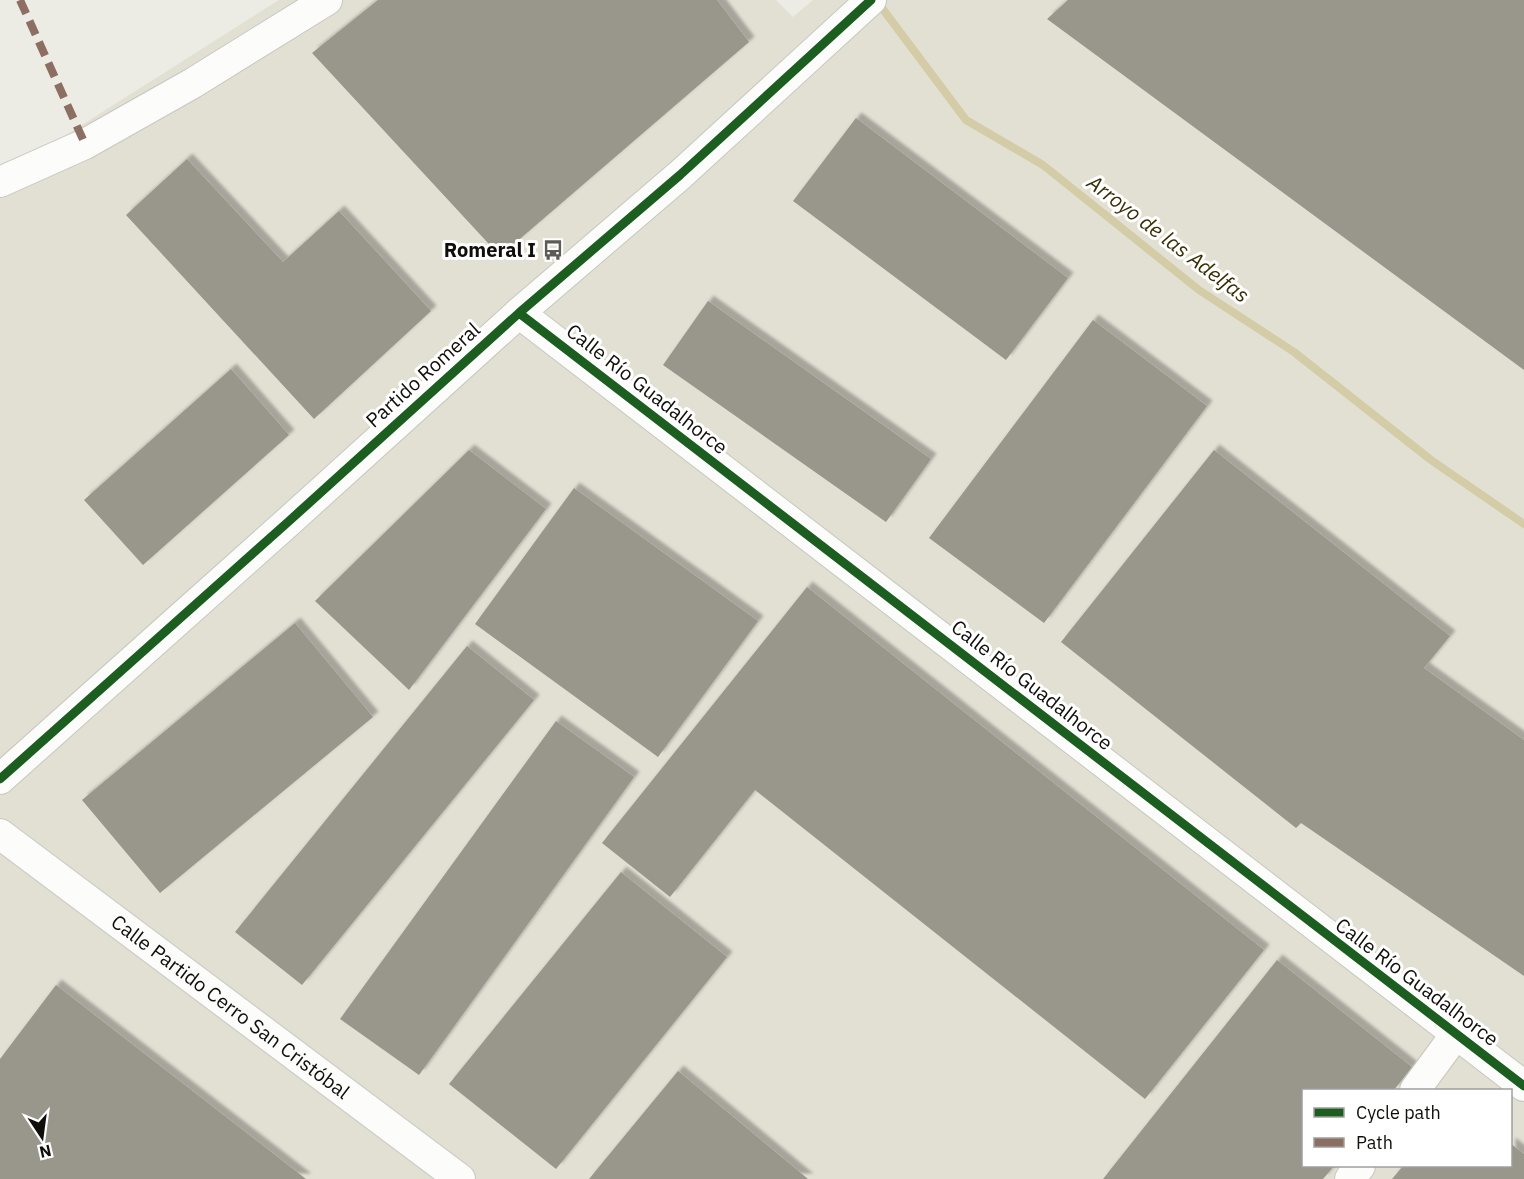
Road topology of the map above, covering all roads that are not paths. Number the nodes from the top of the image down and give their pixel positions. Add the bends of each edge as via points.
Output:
1 (327, 0) edge
2 (865, 5) edge
3 (0, 182) edge
4 (519, 312) junction
5 (0, 779) edge
6 (0, 834) edge
7 (1456, 1034) junction
8 (1524, 1086) edge
9 (1416, 1089) edge
10 (1359, 1167) edge
11 (460, 1179) edge
12 (1350, 1179) edge

1 - 3 street via 85,144
2 - 4 street, Partido Romeral via 680,175
4 - 5 street, Partido Romeral
4 - 7 street, Calle Río Guadalhorce
6 - 11 street, Calle Partido Cerro San Cristóbal
7 - 8 street, Calle Río Guadalhorce
7 - 9 street
10 - 12 street

